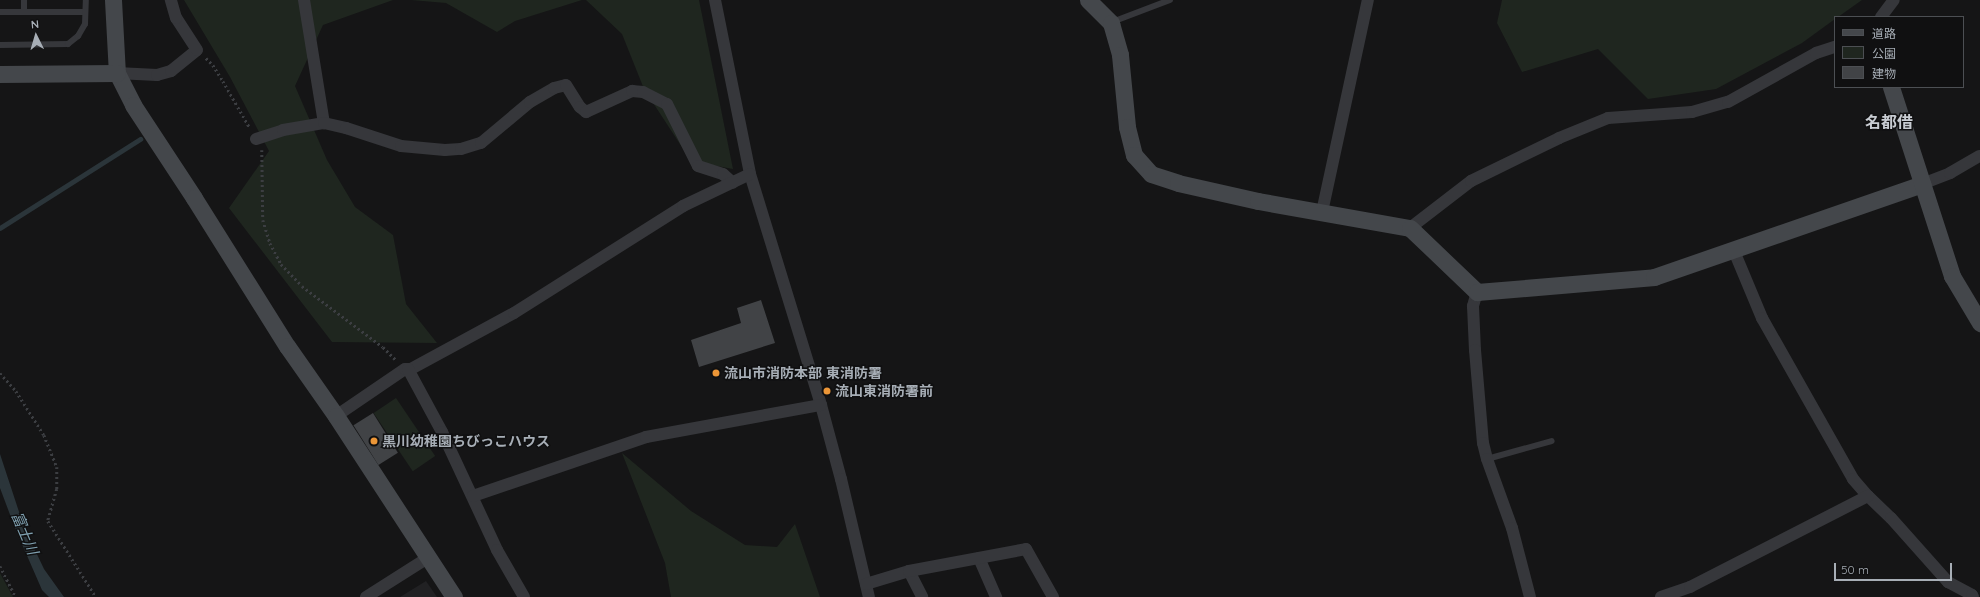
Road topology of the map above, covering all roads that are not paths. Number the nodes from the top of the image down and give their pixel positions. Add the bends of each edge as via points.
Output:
1 (24, 0) edge
2 (86, 0) edge
3 (113, 0) edge
4 (171, 0) edge
5 (304, 0) edge
6 (715, 0) edge
7 (1088, 0) edge
8 (1170, 0) edge
9 (1368, 0) edge
10 (1894, 0) edge
11 (0, 12) edge
12 (24, 12) junction
13 (86, 12) junction
14 (1882, 16) edge
15 (1111, 22) junction
16 (0, 45) edge
17 (1834, 47) edge
18 (117, 73) junction
19 (0, 74) edge
20 (1891, 88) edge
21 (324, 123) junction
22 (256, 139) road end
23 (1980, 156) edge
24 (750, 174) junction
25 (732, 183) junction
26 (1922, 184) junction
27 (1322, 212) junction
28 (1410, 228) junction
29 (1734, 251) junction
30 (1477, 292) junction
31 (1980, 323) edge
32 (407, 370) junction
33 (821, 405) junction
34 (336, 416) junction
35 (1552, 440) dead end
36 (1487, 459) junction
37 (473, 496) junction
38 (1868, 496) junction
39 (429, 557) junction
40 (979, 558) junction
41 (909, 571) junction
42 (866, 584) junction
43 (1975, 593) edge
44 (366, 597) edge
45 (454, 597) edge
46 (524, 597) edge
47 (869, 597) edge
48 (922, 597) edge
49 (996, 597) edge
50 (1053, 597) edge
51 (1530, 597) edge
52 (1661, 597) edge

1 - 12 lane
2 - 13 lane
3 - 18 street
4 - 18 street via 176,18 197,50 171,71 157,75
5 - 21 street
6 - 24 street
7 - 15 street
8 - 15 lane
9 - 27 street
10 - 14 street
11 - 12 lane
12 - 13 lane
13 - 16 lane via 85,24 78,36 68,44
15 - 27 street via 1120,55 1127,127 1134,155 1151,174 1178,184
17 - 28 street via 1816,53 1728,102 1692,112 1608,118 1559,138 1471,181
18 - 19 street
18 - 34 street via 133,105 287,346
20 - 26 street
21 - 22 street via 283,130
21 - 25 street via 401,146 461,149 482,142 530,102 554,88 566,85 586,112 632,91 643,92 667,104 698,166 723,174
23 - 26 street via 1950,173
24 - 25 street
24 - 33 street
25 - 32 street via 683,206 514,313
26 - 29 street
26 - 31 street via 1952,276
27 - 28 street
28 - 30 street
29 - 30 street via 1654,277
29 - 38 street via 1762,318 1853,479
30 - 36 street via 1473,306 1475,350 1483,443
32 - 34 street
32 - 37 street via 442,432
33 - 37 street via 646,437
33 - 42 street
34 - 39 street
35 - 36 lane
36 - 51 street via 1512,528
37 - 46 street via 497,550
38 - 43 street via 1948,582
38 - 52 street via 1690,587
39 - 44 street
39 - 45 street
40 - 41 street
40 - 49 street
40 - 50 street via 1026,550
41 - 42 street
41 - 48 street
42 - 47 street

